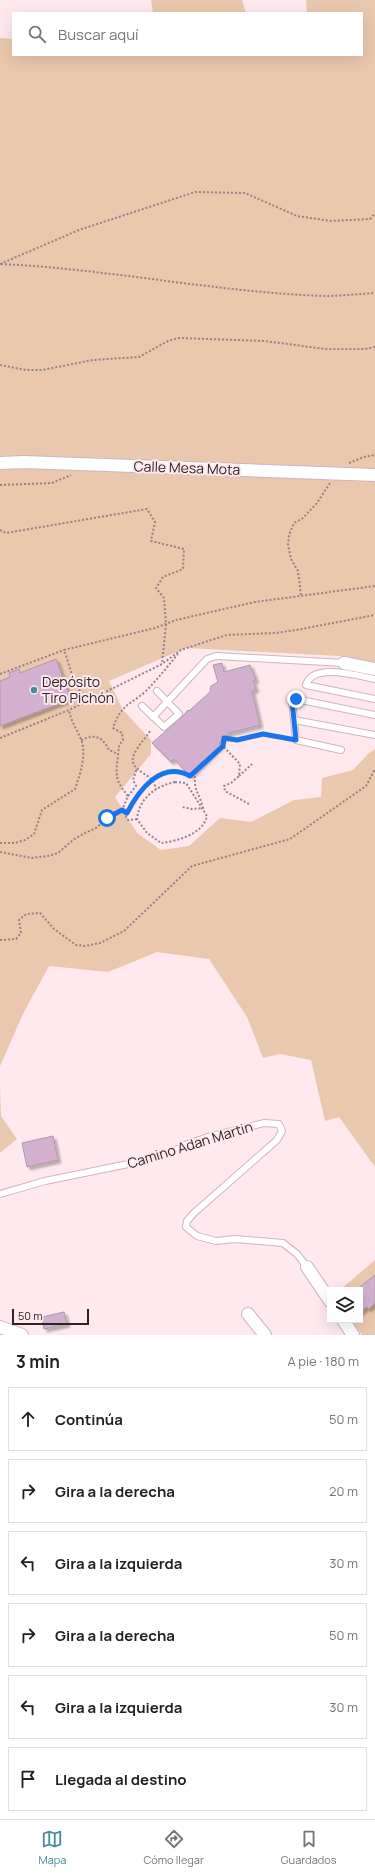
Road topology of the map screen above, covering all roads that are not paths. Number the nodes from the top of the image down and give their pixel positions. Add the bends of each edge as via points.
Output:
1 (0, 463) edge
2 (375, 475) edge
3 (344, 663) joint
4 (375, 669) edge
5 (375, 679) edge
6 (157, 691) dead end
7 (375, 699) edge
8 (168, 702) junction
9 (142, 706) dead end
10 (375, 715) edge
11 (153, 717) junction
12 (294, 720) junction
13 (375, 735) edge
14 (341, 750) dead end
15 (0, 1194) edge
16 (307, 1267) joint
17 (327, 1297) edge
18 (248, 1314) dead end
19 (345, 1323) edge
20 (0, 1327) edge
21 (22, 1335) edge
22 (265, 1335) edge
23 (353, 1335) edge

1 - 2 street, Calle Mesa Mota
3 - 4 street
3 - 8 lane via 216,656 207,659
5 - 7 lane via 328,671 315,674 307,680 306,685
6 - 8 lane
8 - 11 lane
8 - 11 lane via 179,714 164,727
9 - 11 lane
10 - 12 lane via 296,699 292,701
12 - 13 lane
12 - 14 lane via 296,740
15 - 16 lane, Camino Adan Martin via 45,1181 138,1162 222,1134 264,1124 279,1124 282,1131 277,1140 194,1213 187,1221 186,1227 197,1236 216,1241 235,1239 282,1243 297,1254
16 - 17 street, Camino Adan Martin
18 - 22 street
19 - 23 street
20 - 21 street

